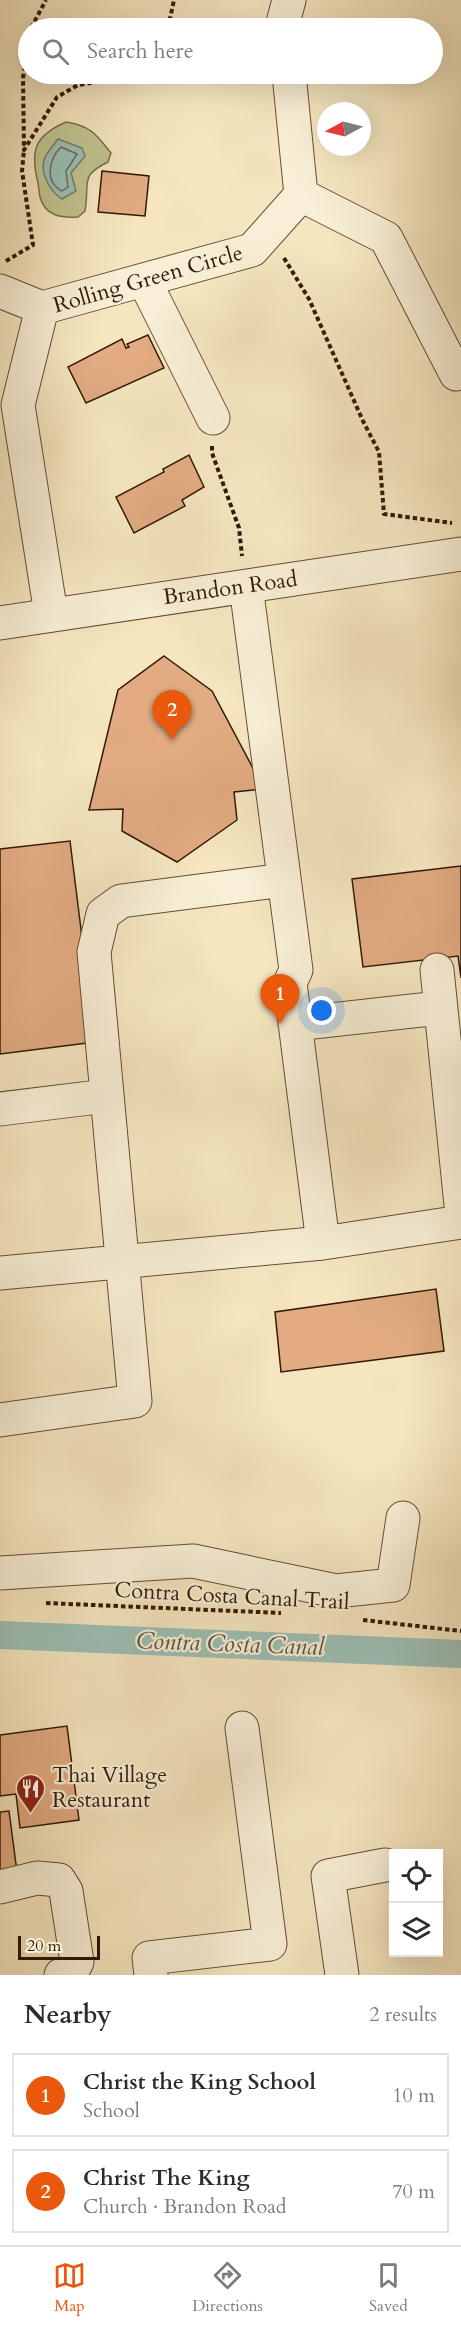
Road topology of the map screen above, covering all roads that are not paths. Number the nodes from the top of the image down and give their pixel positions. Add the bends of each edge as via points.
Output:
1 (289, 0) edge
2 (284, 18) edge
3 (290, 84) edge
4 (301, 195) junction
5 (144, 280) junction
6 (0, 291) edge
7 (42, 309) junction
8 (456, 374) dead end
9 (9, 406) edge
10 (213, 418) road end
11 (461, 554) edge
12 (246, 586) junction
13 (51, 614) junction
14 (0, 623) edge
15 (284, 880) junction
16 (437, 970) dead end
17 (439, 1008) junction
18 (295, 1024) junction
19 (106, 1096) junction
20 (0, 1109) edge
21 (461, 1205) edge
22 (461, 1222) edge
23 (323, 1243) junction
24 (122, 1262) junction
25 (0, 1273) edge
26 (0, 1420) edge
27 (403, 1518) dead end
28 (0, 1573) edge
29 (242, 1728) dead end
30 (385, 1865) dead end
31 (0, 1887) edge
32 (61, 1975) edge
33 (151, 1975) edge
34 (342, 1975) edge

1 - 2 street
3 - 4 street
4 - 5 street, Rolling Green Circle via 252,250
4 - 8 street via 387,238
5 - 7 street, Rolling Green Circle
5 - 10 street
6 - 7 street
7 - 9 street
9 - 13 street
11 - 12 street, Brandon Road
12 - 13 street, Brandon Road
12 - 15 street
13 - 14 street, Brandon Road
15 - 18 street via 296,970 290,983
15 - 19 street via 121,901 103,914 94,952
16 - 17 street
17 - 18 street
17 - 21 street
18 - 23 street
19 - 20 street
19 - 24 street
22 - 23 street
23 - 24 street
24 - 25 street
24 - 26 street via 135,1401
27 - 28 street via 393,1585 336,1591 194,1562
29 - 33 street via 270,1944 149,1958
30 - 34 street via 328,1876
31 - 32 street via 37,1878 59,1880 66,1891 77,1962 72,1971

